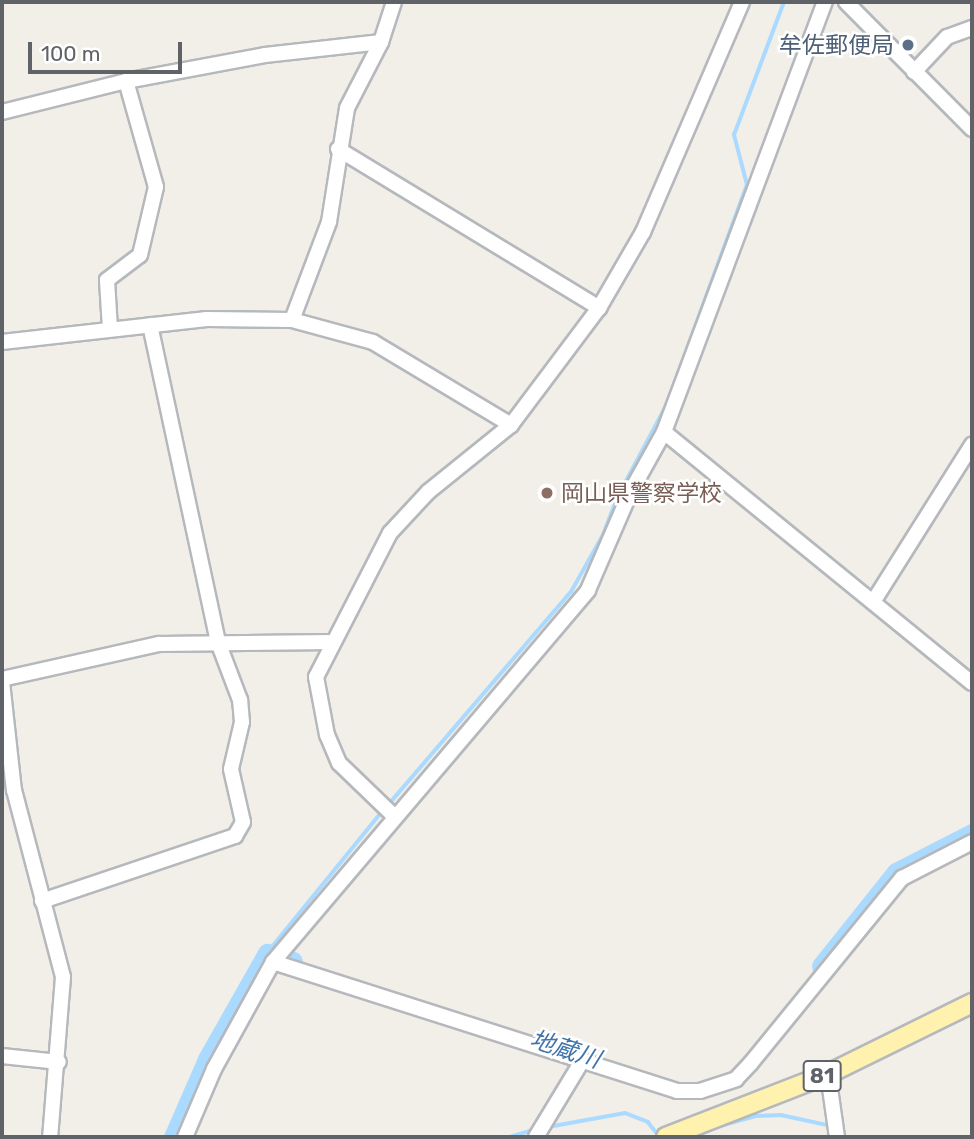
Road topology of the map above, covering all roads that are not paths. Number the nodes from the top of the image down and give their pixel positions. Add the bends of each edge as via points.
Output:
1 (394, 2) edge
2 (742, 2) edge
3 (825, 2) edge
4 (846, 2) edge
5 (972, 28) edge
6 (381, 42) junction
7 (914, 72) junction
8 (126, 81) junction
9 (2, 113) edge
10 (972, 129) edge
11 (338, 149) junction
12 (599, 308) junction
13 (292, 320) junction
14 (150, 326) junction
15 (110, 329) junction
16 (2, 342) edge
17 (511, 425) junction
18 (664, 432) junction
19 (972, 445) edge
20 (873, 602) junction
21 (218, 642) junction
22 (332, 642) junction
23 (2, 681) edge
24 (972, 683) edge
25 (394, 816) junction
26 (972, 842) edge
27 (42, 901) junction
28 (273, 962) junction
29 (972, 1003) edge
30 (2, 1056) edge
31 (582, 1061) junction
32 (59, 1062) junction
33 (828, 1074) junction
34 (50, 1137) edge
35 (185, 1137) edge
36 (536, 1137) edge
37 (666, 1137) edge
38 (837, 1137) edge

1 - 6 street
2 - 12 street via 643,232
3 - 18 street
4 - 7 street
5 - 7 street via 947,37
6 - 8 street via 265,55
6 - 11 street via 348,108
7 - 10 street
8 - 9 street
8 - 15 street via 156,187 140,255 107,280
11 - 12 street
11 - 13 street via 330,222
12 - 17 street
13 - 14 street via 207,319
13 - 17 street via 373,342
14 - 15 street
14 - 21 street
15 - 16 street
17 - 22 street via 428,492 390,533
18 - 20 street
18 - 25 street via 631,493 589,590
19 - 20 street
20 - 24 street
21 - 22 street
21 - 23 street via 159,644
21 - 27 street via 240,700 242,722 231,769 243,822 235,836
22 - 25 street via 316,677 327,735 339,763
23 - 27 street via 14,790
25 - 28 street
26 - 31 street via 902,878 736,1079 700,1091 677,1091
27 - 32 street via 63,977
28 - 31 street
28 - 35 street via 214,1069
29 - 33 main road, 81
30 - 32 street
31 - 36 street
32 - 34 street
33 - 37 main road, 81
33 - 38 street

